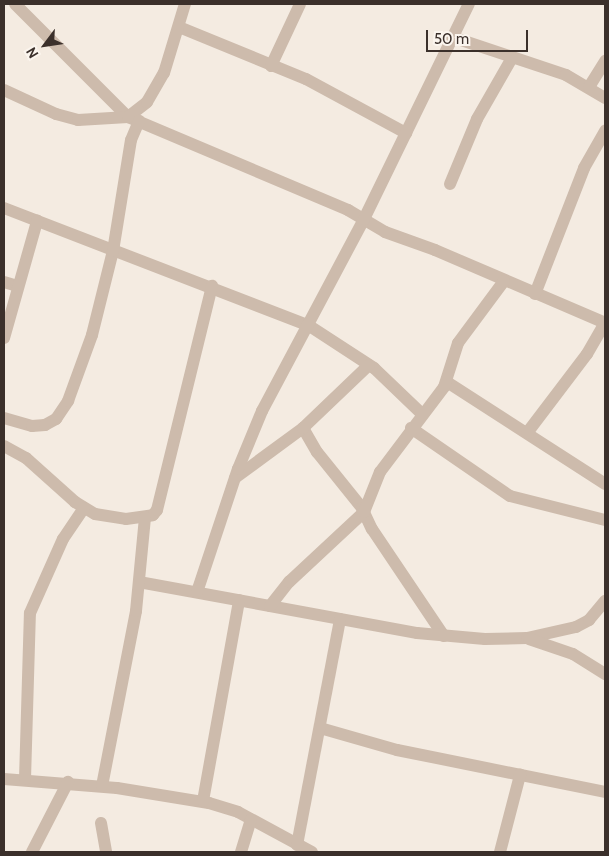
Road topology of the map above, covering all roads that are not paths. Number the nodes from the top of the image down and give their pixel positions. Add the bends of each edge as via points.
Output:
1 (15, 4) edge
2 (172, 4) edge
3 (300, 4) edge
4 (469, 4) edge
5 (183, 9) edge
6 (179, 27) junction
7 (452, 37) junction
8 (512, 58) junction
9 (605, 62) edge
10 (271, 66) junction
11 (589, 87) junction
12 (4, 90) edge
13 (605, 98) edge
14 (133, 119) junction
15 (605, 131) edge
16 (406, 133) junction
17 (450, 184) dead end
18 (4, 208) edge
19 (364, 220) junction
20 (37, 221) junction
21 (114, 250) junction
22 (504, 280) junction
23 (4, 282) edge
24 (17, 286) junction
25 (212, 286) junction
26 (535, 294) junction
27 (605, 323) edge
28 (5, 325) edge
29 (308, 325) junction
30 (4, 338) edge
31 (369, 365) junction
32 (447, 382) junction
33 (422, 414) junction
34 (4, 418) edge
35 (303, 428) junction
36 (411, 428) junction
37 (527, 433) junction
38 (4, 446) edge
39 (235, 478) junction
40 (605, 484) edge
41 (84, 508) junction
42 (364, 512) junction
43 (145, 517) junction
44 (605, 520) edge
45 (139, 582) junction
46 (197, 592) junction
47 (239, 600) junction
48 (605, 601) edge
49 (270, 606) junction
50 (340, 619) junction
51 (444, 636) junction
52 (527, 638) junction
53 (605, 674) edge
54 (320, 728) junction
55 (520, 775) junction
56 (4, 779) edge
57 (25, 779) junction
58 (68, 782) junction
59 (102, 786) junction
60 (605, 792) edge
61 (203, 801) junction
62 (250, 820) junction
63 (101, 823) dead end
64 (297, 845) junction
65 (32, 852) edge
66 (106, 852) edge
67 (241, 852) edge
68 (312, 852) edge
69 (500, 852) edge

1 - 14 street
2 - 5 street
3 - 10 street
4 - 7 street
5 - 6 street
6 - 10 street
6 - 14 street via 158,86
7 - 8 street
7 - 16 street
8 - 11 street via 566,75
8 - 17 street via 477,119
9 - 11 street
10 - 16 street via 306,79
11 - 13 street
12 - 14 street via 56,114 78,120
14 - 19 street
14 - 21 street
15 - 26 street via 584,168
16 - 19 street
18 - 20 street
19 - 22 street via 385,232
19 - 29 street
20 - 21 street
20 - 24 street
21 - 25 street
21 - 34 street via 92,335 68,401 54,421 39,426
22 - 26 street
22 - 32 street via 458,343
23 - 24 street
24 - 28 street
25 - 29 street
25 - 43 street via 157,510
26 - 27 street
27 - 37 street via 587,354
28 - 30 street
29 - 31 street
29 - 39 street via 262,411
31 - 33 street
31 - 35 street
32 - 33 street
32 - 37 street
33 - 36 street
35 - 39 street
35 - 42 street
36 - 42 street via 380,472
36 - 44 street via 510,496
37 - 40 street
38 - 41 street via 26,458
39 - 46 street
41 - 43 street via 112,519
41 - 57 street via 62,539 30,613
42 - 49 street via 289,582
42 - 51 street
43 - 45 street
45 - 46 street
45 - 59 street
46 - 47 street
47 - 49 street
47 - 61 street
48 - 52 street via 583,624
49 - 50 street
50 - 51 street
50 - 54 street
51 - 52 street
52 - 53 street via 572,654
54 - 55 street via 397,750
54 - 64 street
55 - 60 street
55 - 69 street
56 - 57 street
57 - 58 street
58 - 59 street
58 - 65 street
59 - 61 street
61 - 62 street
62 - 64 street
62 - 67 street
63 - 66 street
64 - 68 street

